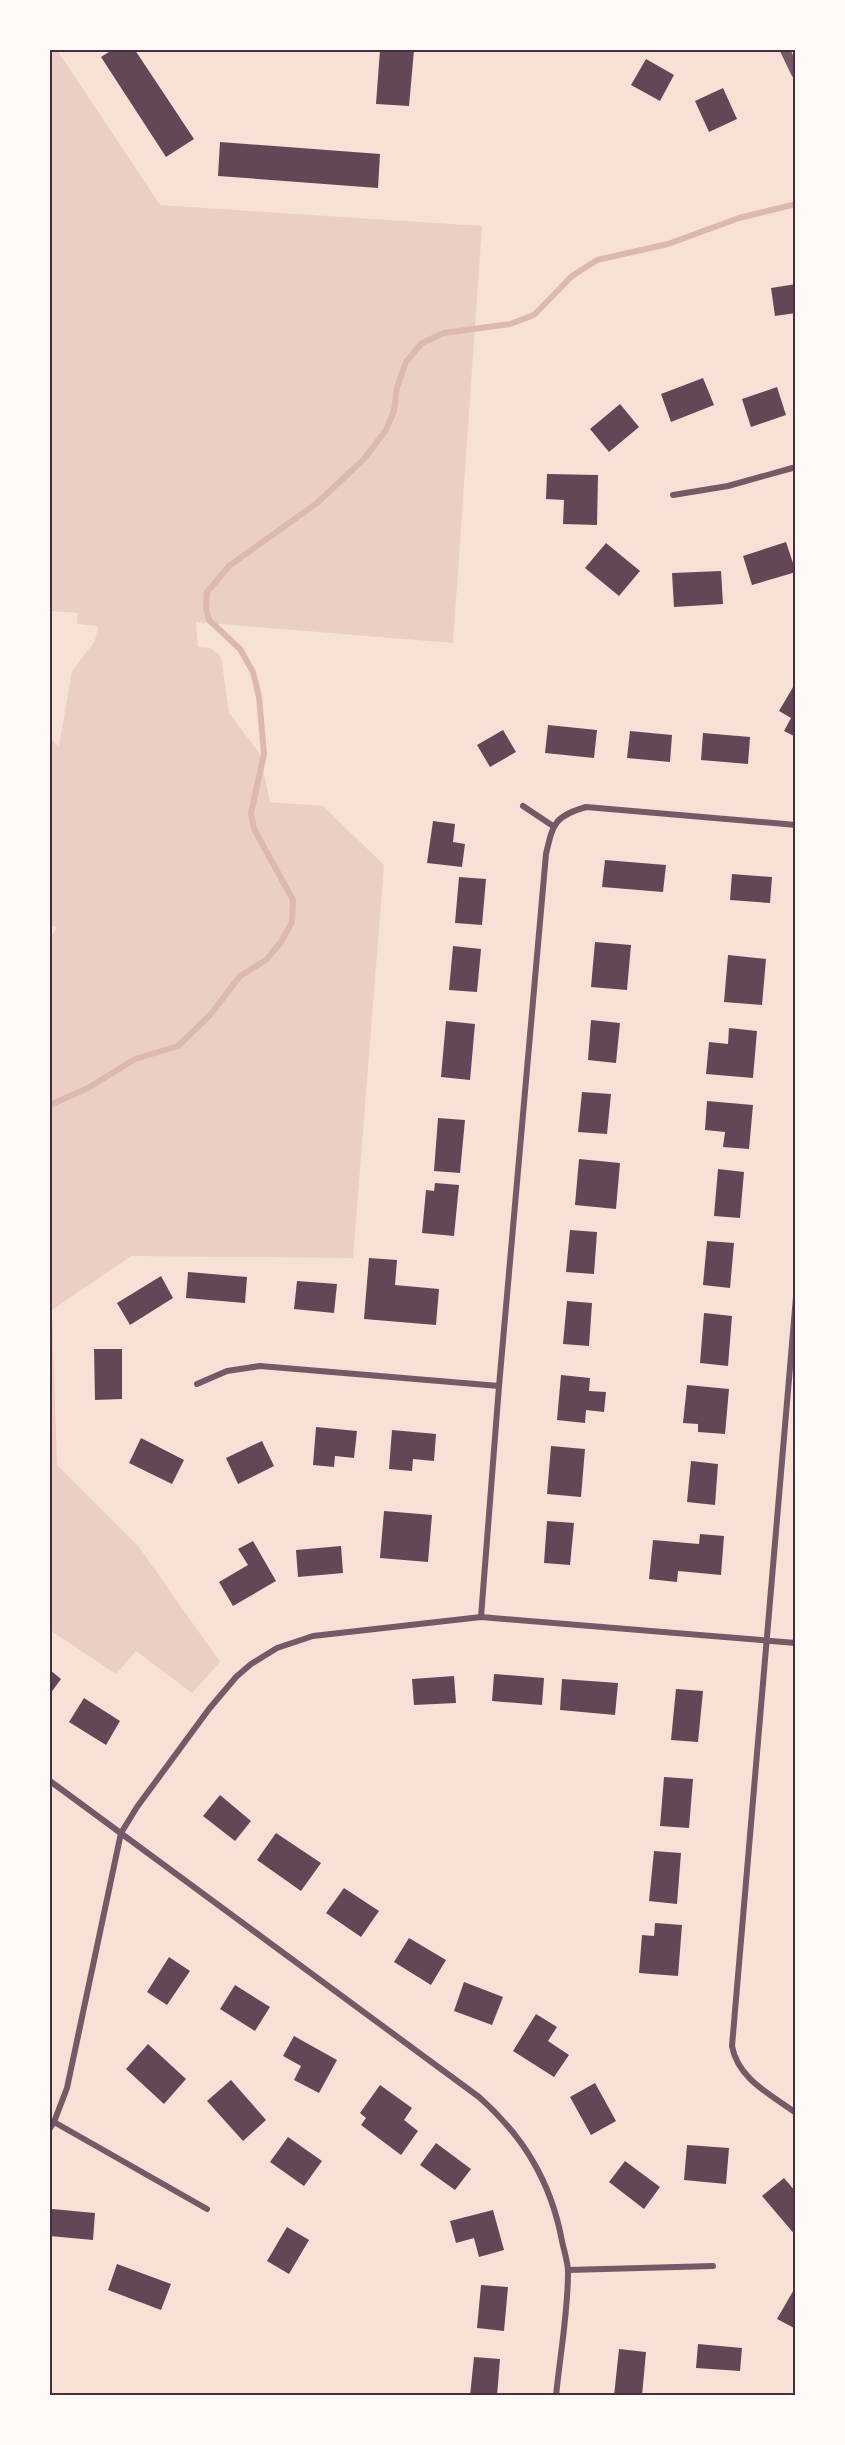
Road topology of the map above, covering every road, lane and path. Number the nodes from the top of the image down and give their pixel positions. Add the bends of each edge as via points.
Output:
1 (785, 50) edge
2 (795, 73) edge
3 (795, 467) edge
4 (673, 495) dead end
5 (523, 806) dead end
6 (795, 825) edge
7 (553, 826) junction
8 (795, 1297) edge
9 (197, 1384) dead end
10 (499, 1386) junction
11 (481, 1617) junction
12 (766, 1640) junction
13 (795, 1643) edge
14 (50, 1781) edge
15 (121, 1833) junction
16 (795, 2113) edge
17 (54, 2122) junction
18 (50, 2128) edge
19 (207, 2209) dead end
20 (713, 2266) dead end
21 (568, 2270) junction
22 (556, 2396) edge

1 - 2 street
3 - 4 street via 728,486
5 - 7 street
6 - 7 street via 586,807 560,817
7 - 10 street via 546,855
8 - 12 street
9 - 10 street via 227,1371 260,1366
10 - 11 street
11 - 12 street
11 - 15 street via 313,1635 278,1648 251,1664 220,1696
12 - 13 street
12 - 16 street via 732,2046 740,2070
14 - 15 street
15 - 17 street via 67,2088
15 - 21 street via 498,2114 529,2151 549,2190
17 - 18 street
17 - 19 street
20 - 21 street
21 - 22 street

